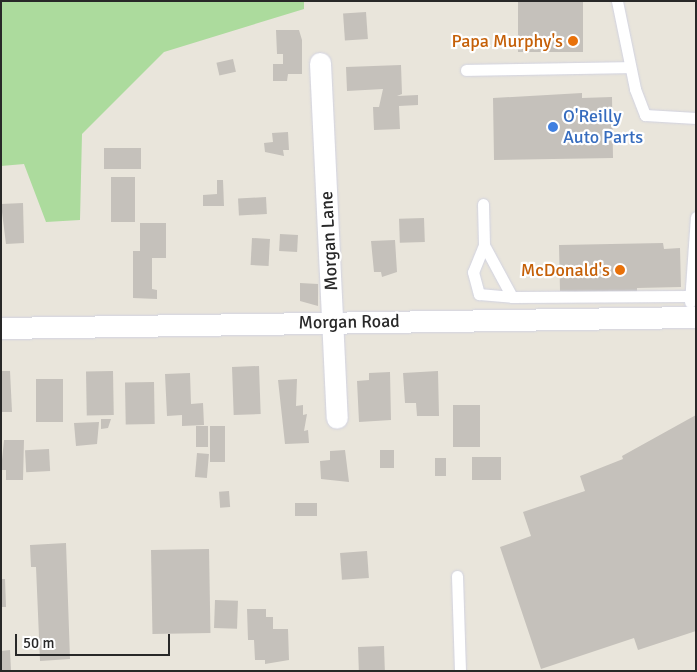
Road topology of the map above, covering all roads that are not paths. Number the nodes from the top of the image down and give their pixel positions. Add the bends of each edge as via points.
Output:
1 (617, 1) edge
2 (320, 63) dead end
3 (630, 67) junction
4 (466, 70) dead end
5 (696, 118) edge
6 (483, 204) dead end
7 (696, 217) edge
8 (484, 245) junction
9 (690, 296) junction
10 (512, 297) junction
11 (693, 318) edge
12 (333, 322) junction
13 (1, 328) edge
14 (337, 418) dead end
15 (457, 576) dead end
16 (460, 671) edge

1 - 3 lane
2 - 12 street, Morgan Lane
3 - 4 lane
3 - 5 lane via 645,115
6 - 8 lane
7 - 9 lane
8 - 10 lane
8 - 10 lane via 473,272 480,294
9 - 10 lane
9 - 11 lane
11 - 12 street, Morgan Road
12 - 13 street, Morgan Road
12 - 14 street, Morgan Lane
15 - 16 lane

